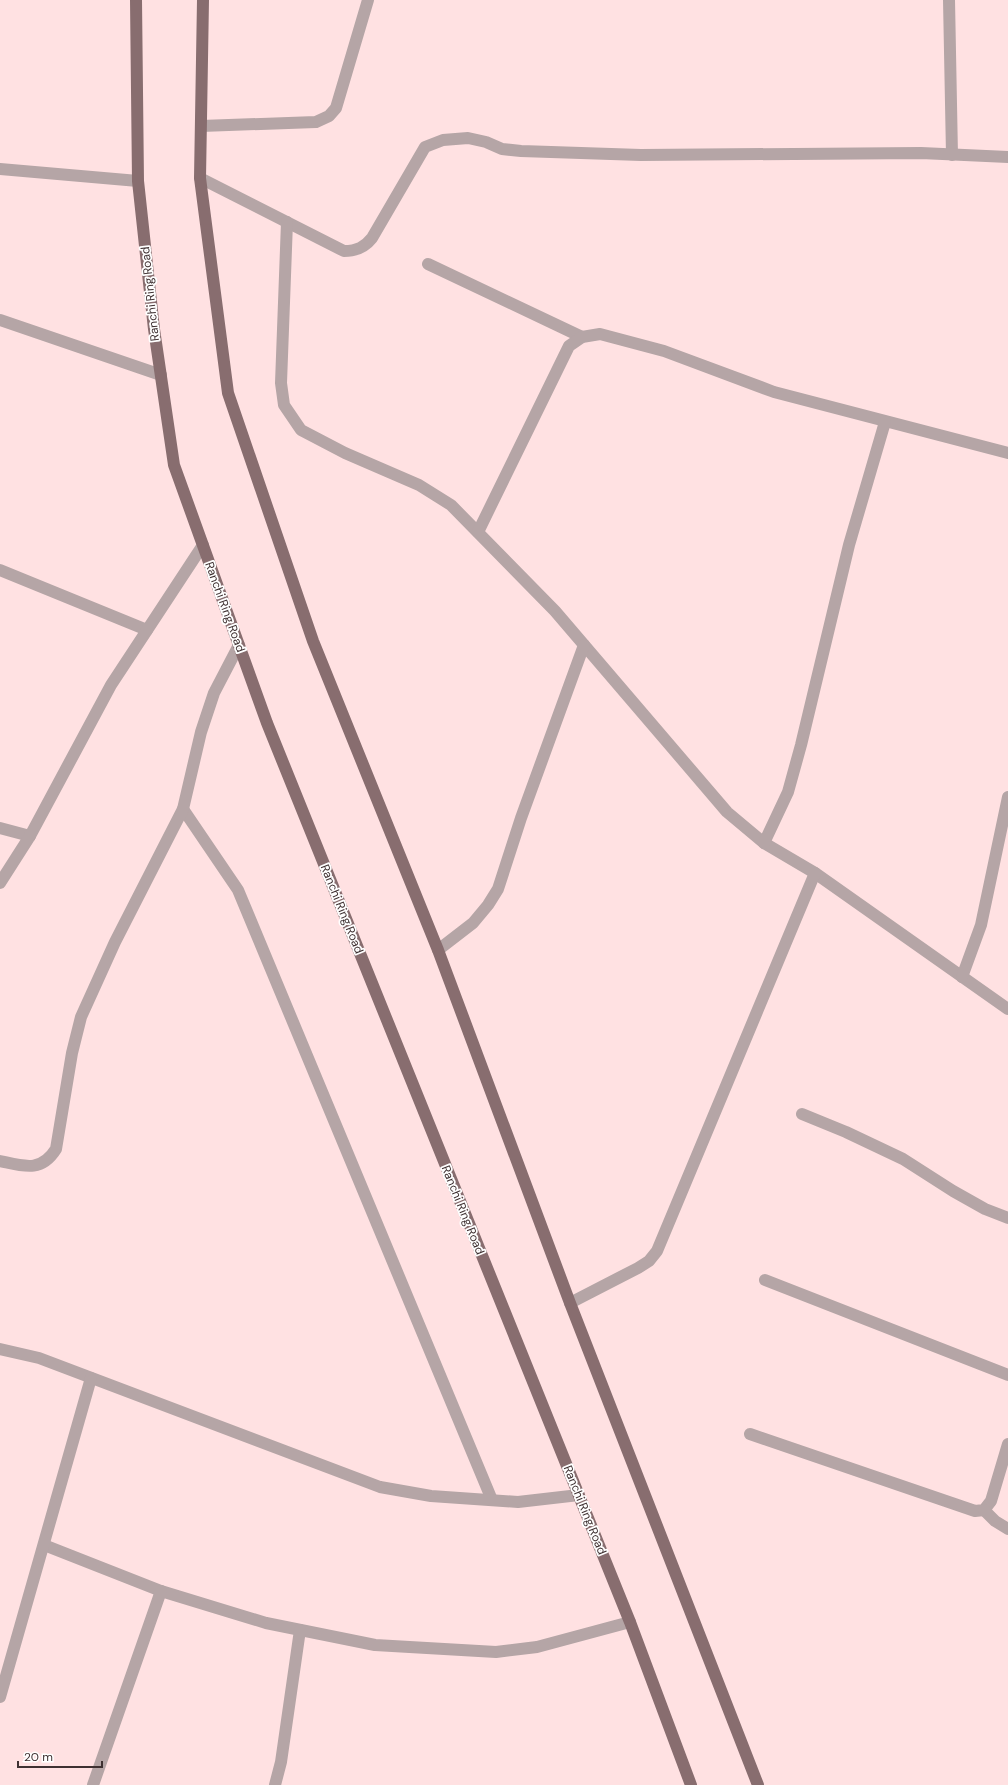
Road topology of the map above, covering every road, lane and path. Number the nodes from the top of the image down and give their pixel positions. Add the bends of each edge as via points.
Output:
1 (136, 0) edge
2 (204, 0) edge
3 (368, 0) edge
4 (949, 0) edge
5 (201, 126) junction
6 (952, 155) junction
7 (1008, 157) edge
8 (0, 169) edge
9 (200, 178) junction
10 (138, 181) junction
11 (287, 222) junction
12 (428, 264) dead end
13 (0, 320) edge
14 (582, 336) junction
15 (161, 375) junction
16 (885, 422) junction
17 (1008, 453) edge
18 (478, 532) junction
19 (203, 545) junction
20 (0, 570) edge
21 (147, 630) junction
22 (239, 645) junction
23 (584, 645) junction
24 (1008, 797) edge
25 (183, 809) junction
26 (0, 828) edge
27 (30, 836) junction
28 (764, 843) junction
29 (815, 873) junction
30 (0, 883) edge
31 (438, 950) junction
32 (962, 977) junction
33 (1008, 1009) edge
34 (802, 1114) dead end
35 (0, 1161) edge
36 (1008, 1218) edge
37 (765, 1280) dead end
38 (570, 1303) junction
39 (0, 1349) edge
40 (1008, 1375) edge
41 (92, 1378) junction
42 (750, 1434) dead end
43 (1008, 1444) edge
44 (579, 1495) junction
45 (492, 1500) junction
46 (984, 1510) junction
47 (1008, 1529) edge
48 (44, 1545) junction
49 (162, 1591) junction
50 (630, 1622) junction
51 (300, 1630) junction
52 (0, 1697) edge
53 (93, 1785) edge
54 (275, 1785) edge
55 (691, 1785) edge
56 (758, 1785) edge

1 - 10 main road, Ranchi Ring Road
2 - 5 main road
3 - 5 street via 336,108 329,116 316,122
4 - 6 street
5 - 9 main road
6 - 7 street
6 - 11 street via 581,153 502,149 468,138 443,140 425,147 372,238 360,249 344,252
8 - 10 street
9 - 11 street
9 - 31 main road via 228,393 313,641
10 - 15 main road, Ranchi Ring Road
11 - 18 street via 281,383 284,405 292,419 301,430 339,450 435,494 452,505
12 - 14 street
13 - 15 street
14 - 16 street via 600,334 664,351 774,392
14 - 18 street via 569,346
15 - 19 main road, Ranchi Ring Road via 174,464
16 - 17 street
16 - 28 street via 849,544 788,792
18 - 23 street via 555,611
19 - 21 street
19 - 22 main road, Ranchi Ring Road
20 - 21 street
21 - 27 street via 112,686
22 - 25 street via 214,693 201,732
22 - 44 main road, Ranchi Ring Road via 267,723
23 - 28 street via 727,812
23 - 31 street via 498,889 488,906 472,923
24 - 32 street via 981,925
25 - 35 street via 112,949 81,1017 72,1053 56,1149 50,1159 41,1164 20,1165
25 - 45 street via 238,890
26 - 27 street
27 - 30 street
28 - 29 street
29 - 32 street
29 - 38 street via 657,1251 648,1262 638,1268
31 - 38 main road
32 - 33 street
34 - 36 street via 896,1155 953,1191
37 - 40 street
38 - 56 main road
39 - 41 street via 39,1358
41 - 45 street via 380,1487 431,1496
41 - 48 street
42 - 46 street via 975,1511
43 - 46 street via 991,1501
44 - 45 street via 518,1502
44 - 50 main road, Ranchi Ring Road
46 - 47 street
48 - 49 street
48 - 52 street
49 - 51 street via 266,1623
49 - 53 street
50 - 51 street via 537,1647 496,1652 375,1645
50 - 55 main road, Ranchi Ring Road
51 - 54 street via 281,1762

